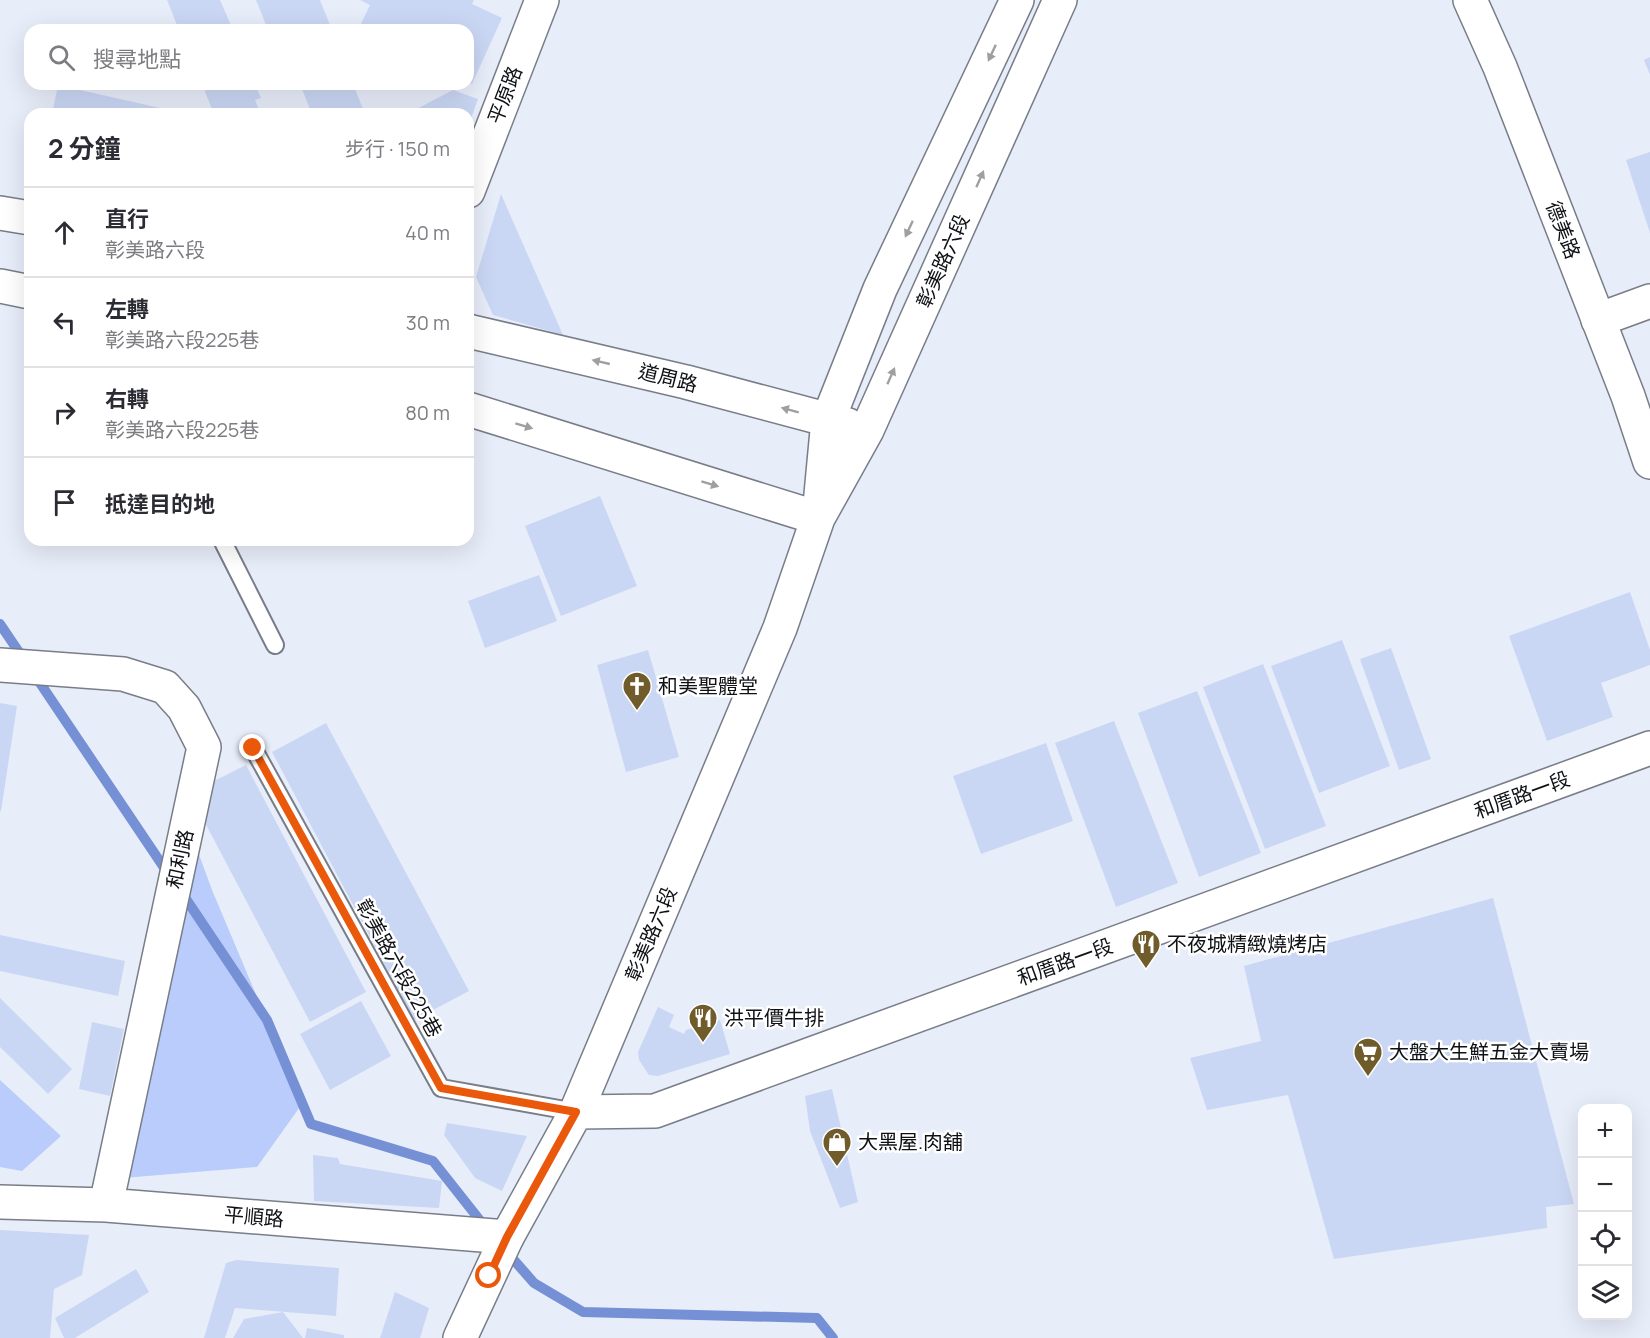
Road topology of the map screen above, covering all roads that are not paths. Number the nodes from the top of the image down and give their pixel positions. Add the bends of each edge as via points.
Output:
1 (542, 0) edge
2 (1017, 0) edge
3 (1060, 0) edge
4 (1470, 0) edge
5 (474, 175) edge
6 (0, 213) edge
7 (24, 217) edge
8 (0, 286) edge
9 (24, 291) edge
10 (1650, 301) edge
11 (1598, 320) junction
12 (474, 332) edge
13 (474, 411) edge
14 (828, 420) junction
15 (867, 430) junction
16 (1650, 462) edge
17 (818, 518) junction
18 (225, 546) edge
19 (276, 645) dead end
20 (0, 664) edge
21 (253, 748) dead end
22 (1650, 748) edge
23 (576, 1112) junction
24 (0, 1202) edge
25 (106, 1205) junction
26 (507, 1237) junction
27 (460, 1338) edge

1 - 5 street, 平原路
2 -> 14 street, 彰美路六段 via 880,288
15 -> 3 street, 彰美路六段
4 - 11 street, 德美路
6 - 7 street
8 - 9 street
10 - 11 street
11 - 16 street, 德美路
14 -> 12 street, 道周路
13 -> 17 street
14 - 15 street, 道周路
14 - 17 street, 彰美路六段
15 - 17 street, 彰美路六段
17 - 23 street, 彰美路六段 via 780,628
18 - 19 lane
20 - 25 street, 和利路 via 123,674 165,687 184,708 204,747
21 - 23 lane, 彰美路六段225巷 via 441,1088
22 - 23 street, 和厝路一段 via 655,1111
23 - 26 street, 彰美路六段
24 - 25 street, 平順路
25 - 26 street, 平順路
26 - 27 street, 彰美路六段

